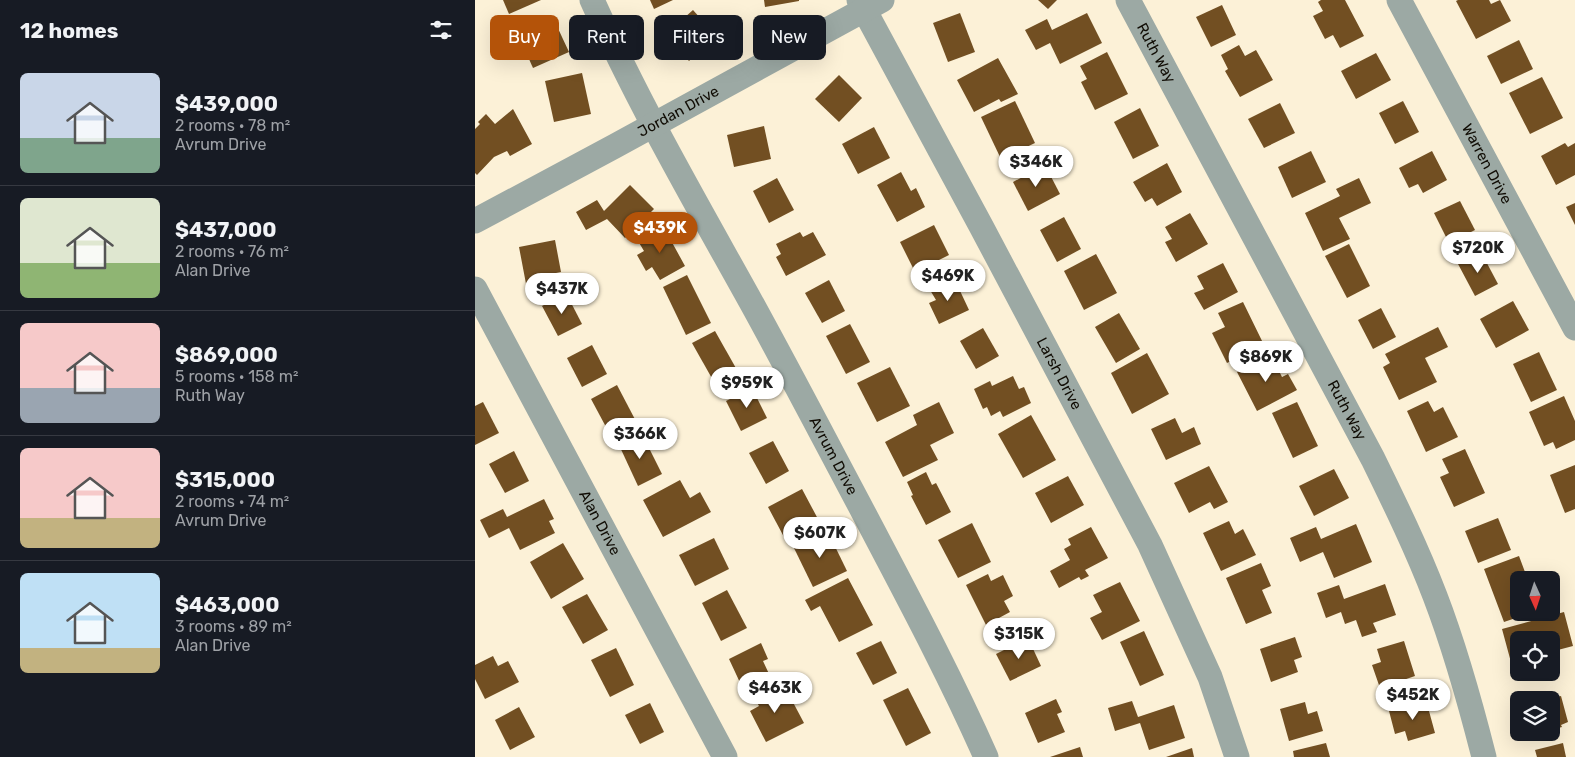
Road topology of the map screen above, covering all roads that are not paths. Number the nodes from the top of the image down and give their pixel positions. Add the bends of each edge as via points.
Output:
1 (592, 0) edge
2 (1128, 0) edge
3 (1399, 0) edge
4 (869, 3) edge
5 (653, 125) junction
6 (475, 221) edge
7 (475, 289) edge
8 (1575, 328) edge
9 (725, 757) edge
10 (986, 757) edge
11 (1237, 757) edge
12 (1483, 757) edge

1 - 5 street, Avrum Drive
2 - 12 street, Ruth Way via 1373,459 1409,533 1459,663
3 - 8 street, Warren Drive
4 - 5 street, Jordan Drive
4 - 11 street, Larsh Drive via 986,235 1150,545 1211,677
5 - 6 street, Jordan Drive
5 - 10 street, Avrum Drive via 887,558 959,696
7 - 9 street, Alan Drive

